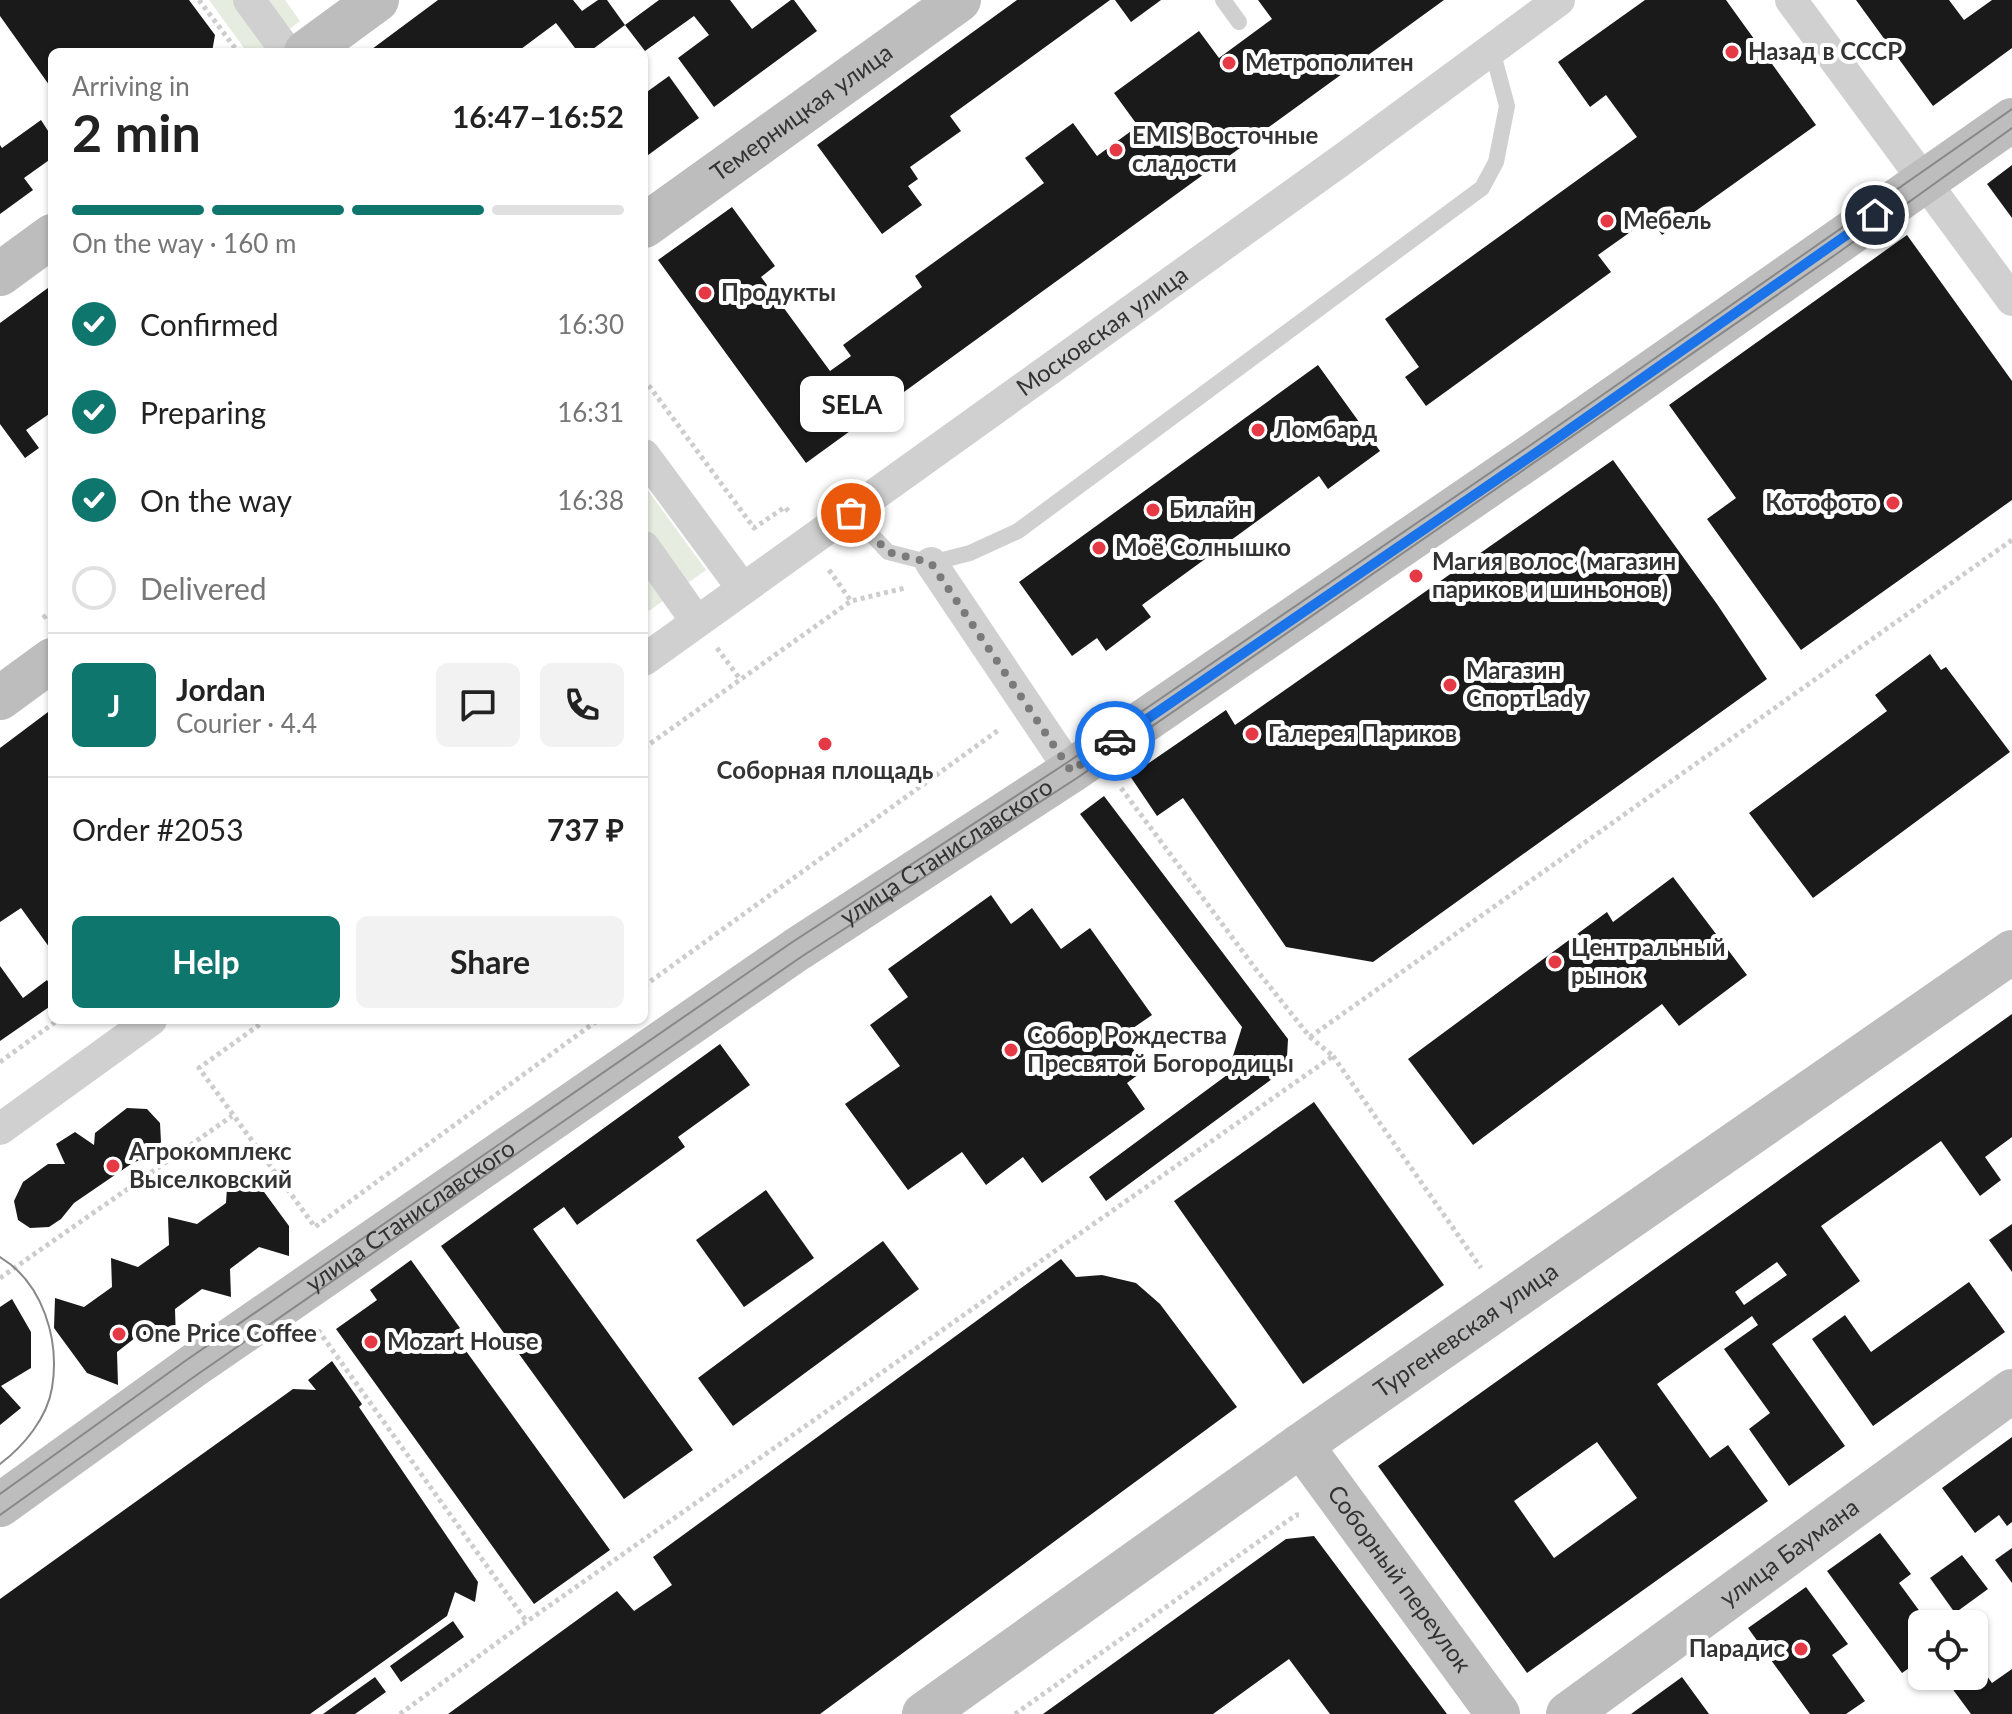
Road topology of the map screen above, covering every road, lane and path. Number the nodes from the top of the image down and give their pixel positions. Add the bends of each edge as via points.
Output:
1 (199, 0) edge
2 (249, 0) edge
3 (377, 0) edge
4 (959, 0) edge
5 (1223, 0) edge
6 (1559, 0) edge
7 (1791, 0) edge
8 (1239, 22) dead end
9 (235, 48) edge
10 (284, 48) edge
11 (311, 48) edge
12 (1492, 50) junction
13 (2012, 120) edge
14 (1925, 180) junction
15 (648, 223) edge
16 (48, 239) edge
17 (0, 274) edge
18 (2012, 300) edge
19 (648, 384) edge
20 (648, 460) edge
21 (851, 513) junction
22 (808, 540) junction
23 (2012, 540) edge
24 (648, 553) edge
25 (931, 563) junction
26 (909, 587) dead end
27 (743, 589) junction
28 (851, 601) junction
29 (697, 622) junction
30 (648, 657) edge
31 (48, 663) edge
32 (0, 698) edge
33 (1005, 726) dead end
34 (648, 745) edge
35 (1071, 771) junction
36 (1116, 782) dead end
37 (2012, 952) edge
38 (648, 983) edge
39 (52, 1024) edge
40 (145, 1024) edge
41 (260, 1024) edge
42 (593, 1024) edge
43 (1310, 1037) junction
44 (1333, 1056) junction
45 (0, 1062) edge
46 (232, 1116) junction
47 (0, 1129) edge
48 (0, 1278) edge
49 (1506, 1304) junction
50 (311, 1320) dead end
51 (2012, 1391) edge
52 (1301, 1445) junction
53 (0, 1505) edge
54 (1307, 1517) dead end
55 (527, 1622) junction
56 (400, 1714) edge
57 (924, 1714) edge
58 (1015, 1714) edge
59 (1498, 1714) edge
60 (1568, 1714) edge

1 - 9 path
2 - 10 street
3 - 11 street
4 - 15 street, Темерницкая улица
5 - 8 lane
6 - 12 street, Московская улица
7 - 14 street
12 - 21 street, Московская улица
12 - 25 lane via 1507,106 1496,162 1482,188 1018,531 970,553
13 - 14 street, улица Станиславского
14 - 18 street
14 - 35 street, улица Станиславского
16 - 17 street
19 - 22 path via 754,528 785,507
20 - 27 street
21 - 22 street, Московская улица
21 - 25 lane via 888,552
22 - 27 street, Московская улица
22 - 28 path
23 - 43 path
24 - 29 street
25 - 35 street
26 - 28 path
27 - 29 street, Московская улица
28 - 34 path
29 - 30 street, Московская улица
31 - 32 street
33 - 38 path
35 - 53 street, улица Станиславского via 796,950
36 - 43 path
37 - 49 street, Тургеневская улица
39 - 45 path
40 - 47 street
41 - 46 path via 199,1068
42 - 46 path via 315,1227
43 - 44 path
44 - 49 path
44 - 55 path
46 - 48 path
49 - 52 street, Тургеневская улица
50 - 55 path
51 - 60 street, улица Баумана
52 - 57 street, Тургеневская улица
52 - 59 street, Соборный переулок
54 - 58 path via 1296,1515
55 - 56 path

